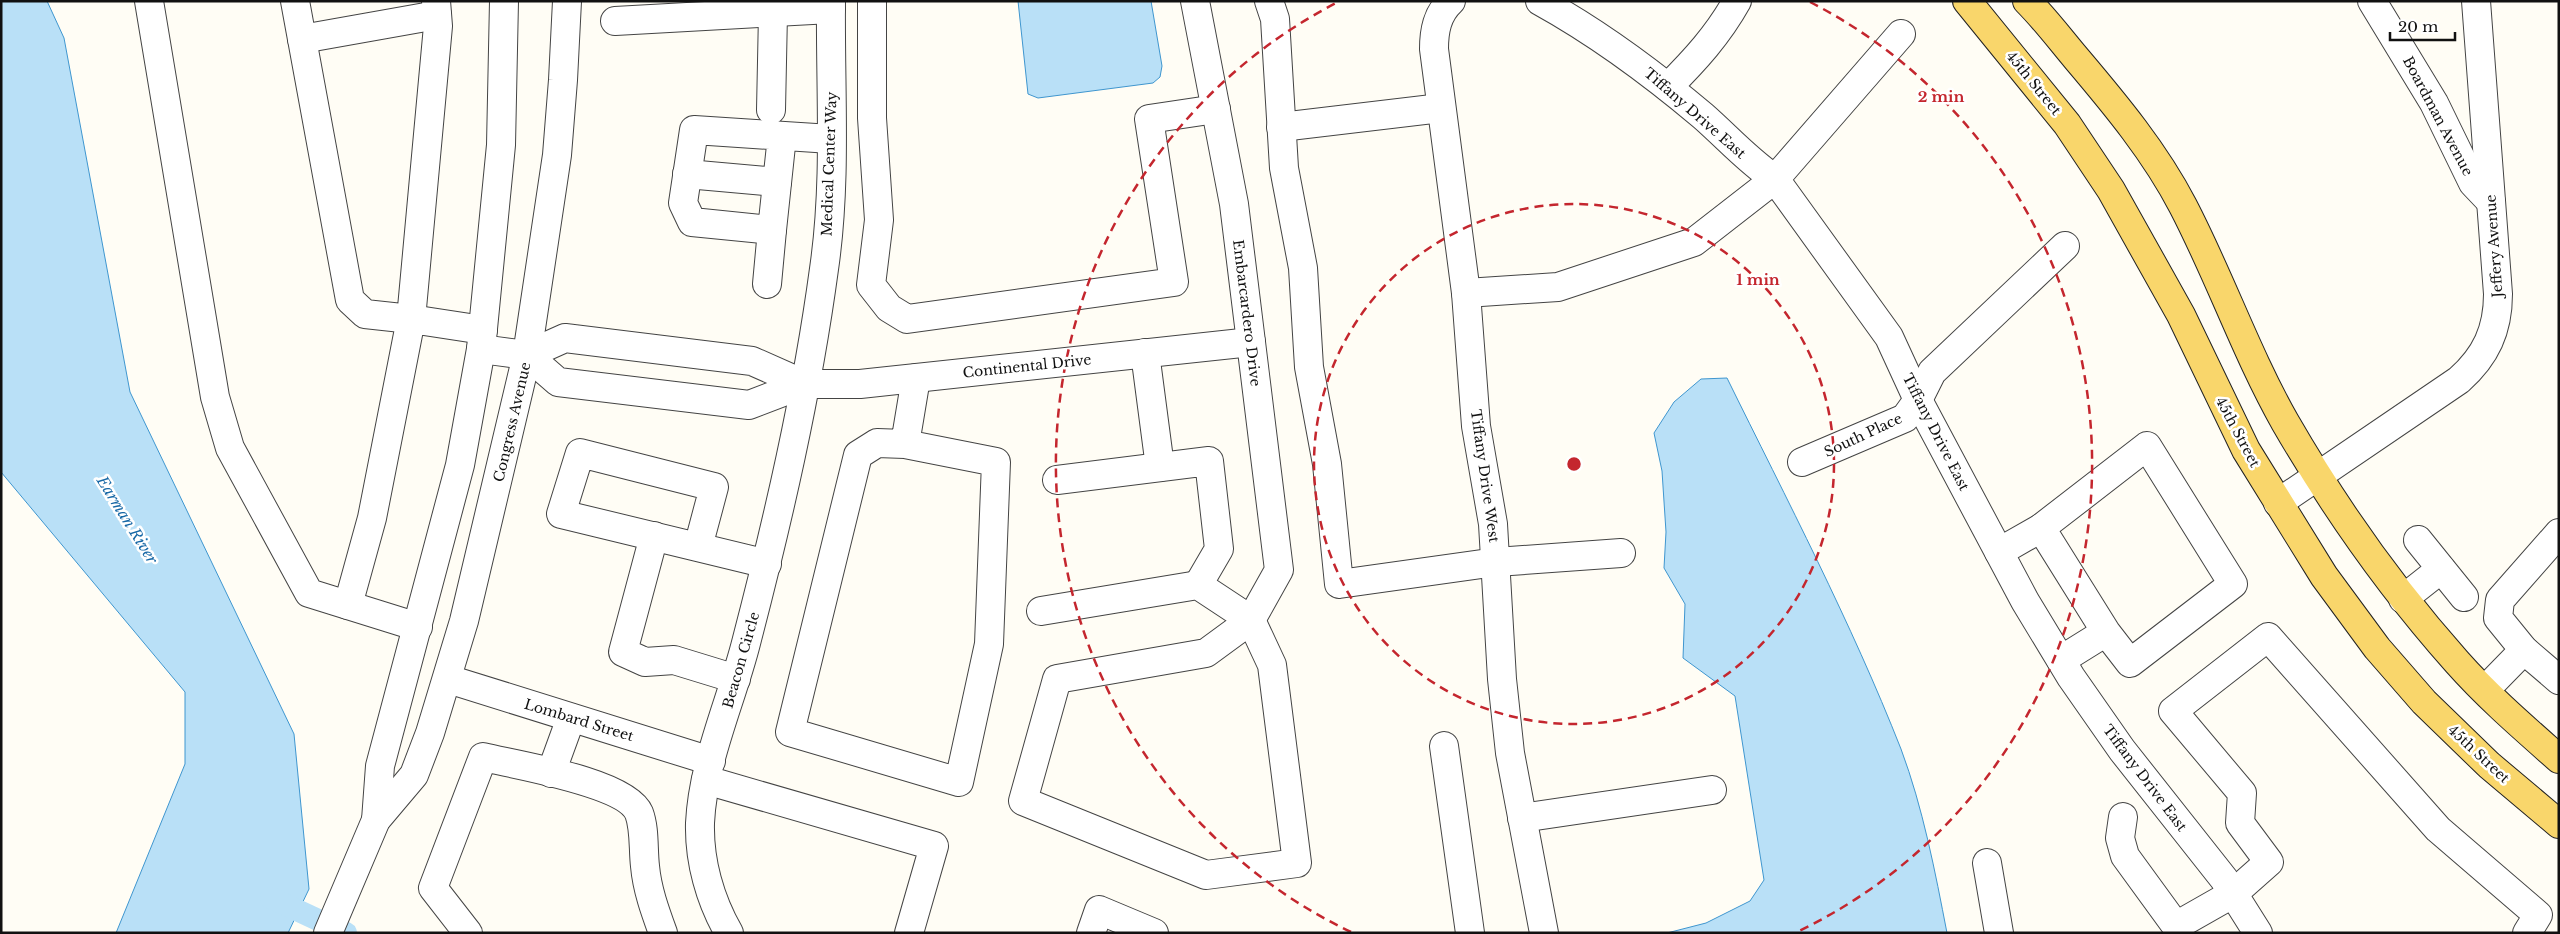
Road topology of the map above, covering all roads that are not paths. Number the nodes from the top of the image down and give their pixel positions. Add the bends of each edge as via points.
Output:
1 (149, 1) edge
2 (294, 1) edge
3 (504, 1) edge
4 (567, 1) edge
5 (872, 1) edge
6 (1195, 1) edge
7 (1269, 1) edge
8 (1737, 1) edge
9 (1967, 1) edge
10 (2027, 1) edge
11 (2372, 1) edge
12 (2476, 1) edge
13 (1551, 4) edge
14 (831, 5) edge
15 (437, 8) edge
16 (1445, 10) edge
17 (773, 13) junction
18 (615, 21) dead end
19 (1901, 34) dead end
20 (302, 39) junction
21 (1668, 87) junction
22 (1442, 108) junction
23 (1216, 109) junction
24 (771, 110) dead end
25 (872, 125) junction
26 (1282, 127) junction
27 (831, 132) junction
28 (782, 136) junction
29 (687, 174) junction
30 (1775, 179) junction
31 (777, 182) junction
32 (2491, 202) junction
33 (772, 230) junction
34 (2065, 246) dead end
35 (767, 284) dead end
36 (1466, 293) junction
37 (411, 319) junction
38 (482, 339) junction
39 (1251, 342) junction
40 (1145, 353) junction
41 (527, 355) junction
42 (916, 378) junction
43 (804, 384) junction
44 (1918, 400) junction
45 (905, 444) junction
46 (1802, 462) dead end
47 (1160, 467) junction
48 (2316, 475) junction
49 (1057, 480) dead end
50 (2278, 503) junction
51 (2041, 528) junction
52 (2559, 533) edge
53 (654, 536) junction
54 (2418, 540) dead end
55 (698, 547) junction
56 (1999, 552) junction
57 (1621, 554) dead end
58 (1496, 562) junction
59 (767, 564) junction
60 (2441, 569) junction
61 (1198, 585) junction
62 (2464, 598) dead end
63 (2404, 599) junction
64 (348, 605) junction
65 (1041, 611) dead end
66 (1251, 620) junction
67 (418, 627) junction
68 (2106, 632) junction
69 (2524, 650) junction
70 (2061, 660) junction
71 (448, 679) junction
72 (736, 679) junction
73 (2559, 680) edge
74 (2486, 690) junction
75 (571, 718) junction
76 (1444, 746) dead end
77 (2559, 759) edge
78 (708, 770) junction
79 (551, 774) junction
80 (1712, 790) dead end
81 (2123, 817) dead end
82 (1522, 818) junction
83 (376, 820) junction
84 (2559, 824) edge
85 (1987, 863) dead end
86 (2234, 893) junction
87 (2171, 929) edge
88 (328, 933) edge
89 (468, 933) edge
90 (663, 933) edge
91 (729, 933) edge
92 (909, 933) edge
93 (1091, 933) edge
94 (1154, 933) edge
95 (1470, 933) edge
96 (1544, 933) edge
97 (1999, 933) edge
98 (2258, 933) edge
99 (2527, 933) edge

1 - 64 street via 215,397 230,448 309,593
2 - 20 street
3 - 38 street, Congress Avenue via 501,145
4 - 41 street, Congress Avenue via 557,155
5 - 25 street
6 - 23 street, Embarcardero Drive
7 - 26 street via 1275,19
8 - 21 street via 1703,52
9 - 50 main road, 45th Street via 2068,124 2111,190 2181,315 2246,450
10 - 48 main road via 2135,129 2182,203 2246,344
11 - 32 street, Boardman Avenue via 2434,104 2473,182
12 - 32 street, Jeffery Avenue
13 - 21 street, Tiffany Drive East
14 - 17 street
14 - 27 street, Medical Center Way
15 - 20 street
15 - 37 street
16 - 22 street, Tiffany Drive West via 1434,33
17 - 18 street
17 - 24 street
19 - 30 street
20 - 37 street via 350,300 365,314
21 - 30 street, Tiffany Drive East via 1754,165
22 - 26 street
22 - 36 street, Tiffany Drive West
23 - 25 street via 1150,119 1174,282 907,319 889,308 871,285 879,220
23 - 39 street, Embarcardero Drive via 1234,204
25 - 27 street
26 - 58 street via 1284,168 1303,268 1309,367 1327,464 1339,584
27 - 28 street
27 - 43 street, Medical Center Way via 831,202 824,269
28 - 29 street via 694,130
28 - 31 street
29 - 31 street
29 - 33 street via 683,203 692,222
30 - 36 street via 1694,242 1558,287
30 - 44 street, Tiffany Drive East via 1889,337
31 - 33 street
32 - 48 street, Jeffery Avenue via 2498,308 2490,341 2482,356 2459,380
33 - 35 street
34 - 44 street, South Place via 1932,372
36 - 58 street, Tiffany Drive West via 1476,426 1493,524
37 - 38 street
37 - 64 street via 372,518
38 - 41 street
38 - 67 street, Congress Avenue via 460,464
39 - 40 street, Continental Drive
39 - 66 street, Embarcardero Drive via 1279,570
40 - 42 street, Continental Drive
40 - 47 street
41 - 43 street, Continental Drive via 565,338 752,361
41 - 43 street, Continental Drive via 558,382 749,405
41 - 71 street, Congress Avenue
42 - 43 street, Continental Drive via 860,384
42 - 45 street
43 - 59 street, Beacon Circle
44 - 46 street, South Place via 1905,418
44 - 56 street, Tiffany Drive East
45 - 45 street via 877,442 858,455 790,732 959,782 989,644 996,462
47 - 49 street
47 - 61 street via 1209,461 1219,549
48 - 50 street, Jeffery Avenue
48 - 63 main road
50 - 84 main road, 45th Street via 2330,584 2377,648 2424,702 2489,765
51 - 56 street
51 - 68 street
51 - 68 street via 2147,446 2233,584 2130,663
52 - 69 street via 2500,600 2498,618
53 - 55 street
53 - 55 street via 561,514 580,453 714,487
53 - 72 street via 623,652 645,662 674,660
54 - 60 street
55 - 59 street
56 - 70 street, Tiffany Drive East
57 - 58 street
58 - 82 street, Tiffany Drive West via 1502,679 1510,753
59 - 72 street, Beacon Circle
60 - 62 street
60 - 63 street
61 - 65 street
61 - 66 street
63 - 74 main road via 2458,664
64 - 67 street
66 - 66 street via 1206,653 1057,679 1024,801 1206,875 1298,863 1272,665
67 - 83 street, Congress Avenue via 380,766
68 - 70 street
69 - 73 street
69 - 74 street
70 - 86 street, Tiffany Drive East via 2122,750
71 - 75 street, Lombard Street
71 - 83 street, Congress Avenue via 414,775
72 - 78 street, Beacon Circle
74 - 77 main road
75 - 78 street, Lombard Street
75 - 79 street
76 - 95 street
78 - 91 street, Beacon Circle via 700,825 702,858 709,890
78 - 92 street, Lombard Street via 934,846
79 - 89 street via 483,758 433,888
79 - 90 street via 609,789 635,807 642,824 649,889
80 - 82 street
81 - 87 street via 2120,838 2125,856
82 - 96 street, Tiffany Drive West
83 - 88 street, Congress Avenue
85 - 97 street
86 - 87 street
86 - 98 street, Tiffany Drive East
86 - 99 street via 2269,862 2240,823 2242,793 2173,711 2268,637 2438,829 2538,915
93 - 94 street via 1099,910

